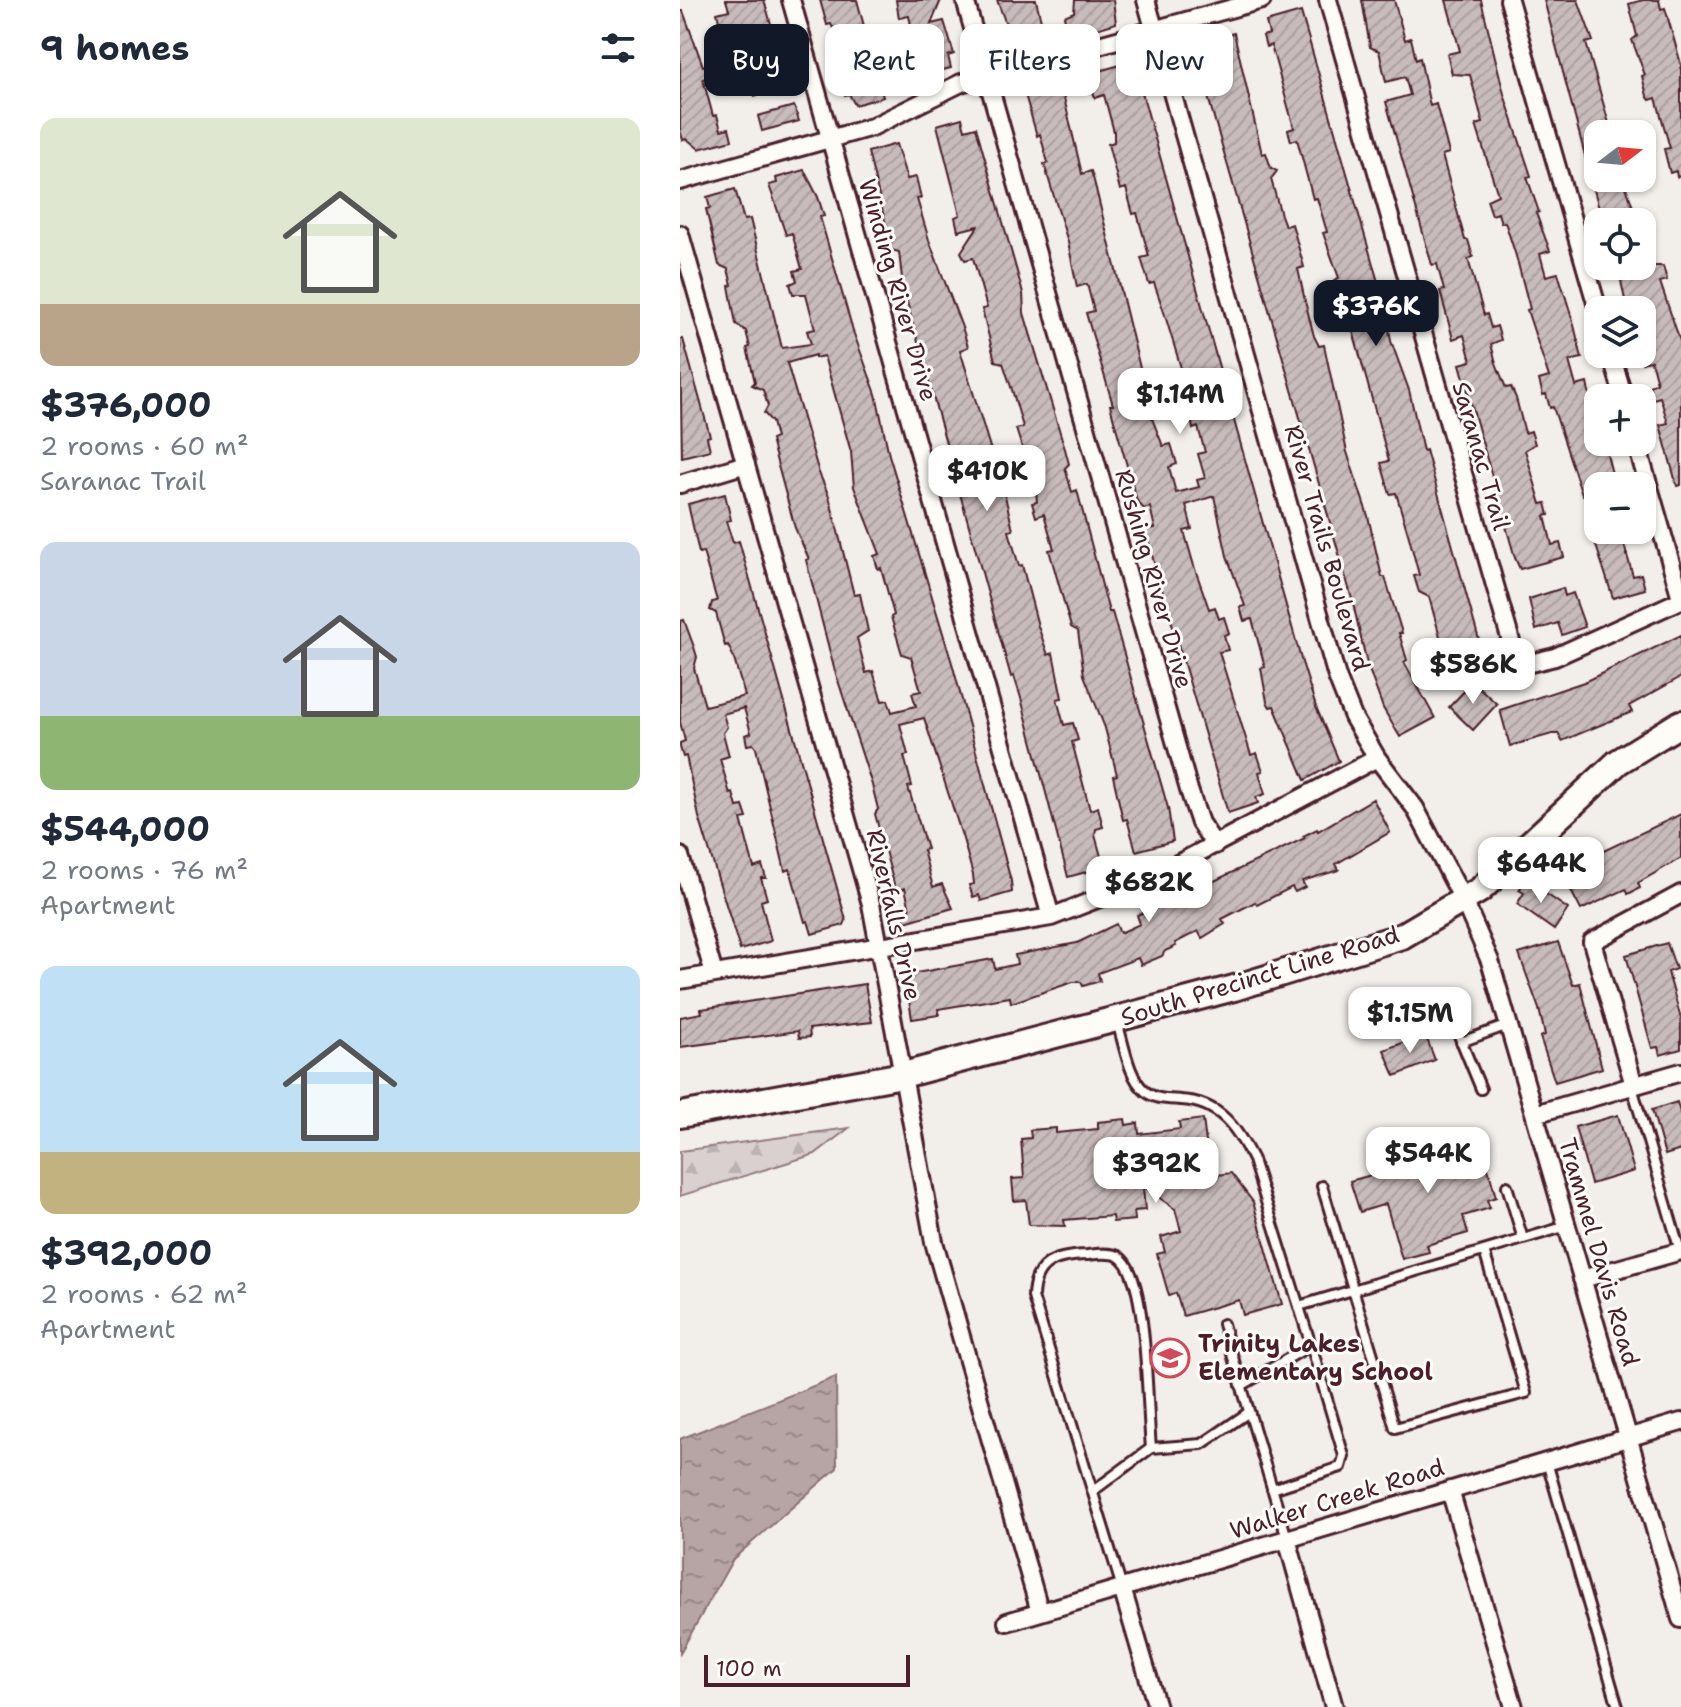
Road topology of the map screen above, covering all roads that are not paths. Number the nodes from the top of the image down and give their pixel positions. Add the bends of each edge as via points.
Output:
1 (791, 0) edge
2 (965, 0) edge
3 (1146, 0) edge
4 (1262, 0) edge
5 (1328, 0) edge
6 (1509, 0) edge
7 (972, 24) edge
8 (1153, 24) edge
9 (1176, 24) edge
10 (960, 86) edge
11 (992, 96) edge
12 (1174, 96) edge
13 (830, 140) junction
14 (680, 181) edge
15 (680, 234) edge
16 (1594, 296) edge
17 (1640, 456) edge
18 (746, 464) junction
19 (680, 484) edge
20 (1681, 599) edge
21 (1681, 723) edge
22 (1377, 758) junction
23 (1215, 845) junction
24 (680, 856) edge
25 (1681, 894) edge
26 (1464, 901) junction
27 (1051, 917) junction
28 (880, 948) junction
29 (714, 974) junction
30 (680, 980) edge
31 (1448, 1009) dead end
32 (1116, 1019) junction
33 (1508, 1024) junction
34 (1461, 1042) junction
35 (1681, 1072) edge
36 (903, 1075) junction
37 (1633, 1086) junction
38 (1481, 1089) dead end
39 (1535, 1114) junction
40 (680, 1115) edge
41 (1322, 1186) dead end
42 (1507, 1186) dead end
43 (1567, 1226) junction
44 (1523, 1239) junction
45 (1484, 1251) junction
46 (1681, 1252) edge
47 (1582, 1279) junction
48 (1352, 1290) junction
49 (1299, 1306) junction
50 (1223, 1324) dead end
51 (1311, 1345) junction
52 (1241, 1386) junction
53 (1249, 1412) junction
54 (1681, 1422) edge
55 (1627, 1438) junction
56 (1151, 1448) junction
57 (1547, 1461) junction
58 (1272, 1489) junction
59 (1450, 1490) junction
60 (1093, 1491) junction
61 (1287, 1539) junction
62 (1122, 1588) junction
63 (1040, 1612) junction
64 (1681, 1619) edge
65 (1007, 1622) dead end
66 (1157, 1707) edge
67 (1334, 1707) edge
68 (1514, 1707) edge
69 (1618, 1707) edge

1 - 13 street, Winding River Drive
2 - 7 street, Rushing River Drive
3 - 8 street, River Trails Boulevard
4 - 9 street
5 - 20 street, Saranac Trail via 1518,666 1555,657
6 - 16 street
10 - 13 street via 872,127
11 - 23 street, Rushing River Drive via 1189,790 1200,823
12 - 22 street, River Trails Boulevard via 1337,677
13 - 14 street
13 - 27 street, Winding River Drive
15 - 18 street, Riverfalls Drive
17 - 20 street
18 - 19 street
18 - 28 street, Riverfalls Drive
21 - 26 main road, South Precinct Line Road via 1618,762
22 - 23 street
22 - 26 street, River Trails Boulevard via 1415,808
23 - 27 street via 1153,877
24 - 29 street
25 - 37 street via 1592,942
26 - 32 main road, South Precinct Line Road via 1402,936 1347,955
26 - 33 street, Trammel Davis Road via 1490,961
27 - 28 street
28 - 29 street
28 - 36 street, Riverfalls Drive
29 - 30 street
31 - 34 lane
32 - 36 main road, South Precinct Line Road
32 - 49 lane via 1134,1075 1145,1091 1161,1099 1207,1104 1240,1135 1253,1160
33 - 34 lane
33 - 39 street, Trammel Davis Road
34 - 38 lane
35 - 37 street
36 - 40 main road, South Precinct Line Road
36 - 63 street, Riverfalls Drive via 934,1242
37 - 39 street
37 - 46 lane
39 - 43 street, Trammel Davis Road
41 - 48 lane
42 - 44 lane
43 - 44 lane
43 - 47 street, Trammel Davis Road
44 - 45 lane
45 - 48 lane
45 - 48 lane via 1526,1393 1395,1428
46 - 47 street
47 - 55 street, Trammel Davis Road
48 - 49 lane
49 - 51 lane
50 - 52 lane
51 - 52 lane
51 - 58 lane via 1344,1456 1341,1467
52 - 53 lane
53 - 56 lane via 1202,1444
53 - 58 lane
54 - 55 street, Walker Creek Road
55 - 57 street, Walker Creek Road
55 - 64 street, Trammel Davis Road
56 - 60 lane
56 - 60 lane via 1138,1293 1127,1265 1107,1254 1060,1256 1048,1262 1034,1281 1033,1297
57 - 59 street, Walker Creek Road
57 - 69 lane
58 - 61 lane
59 - 61 street, Walker Creek Road
59 - 68 street
60 - 62 lane
61 - 62 street, Walker Creek Road
61 - 67 street
62 - 63 street, Walker Creek Road
62 - 66 street
63 - 65 street, Walker Creek Road

